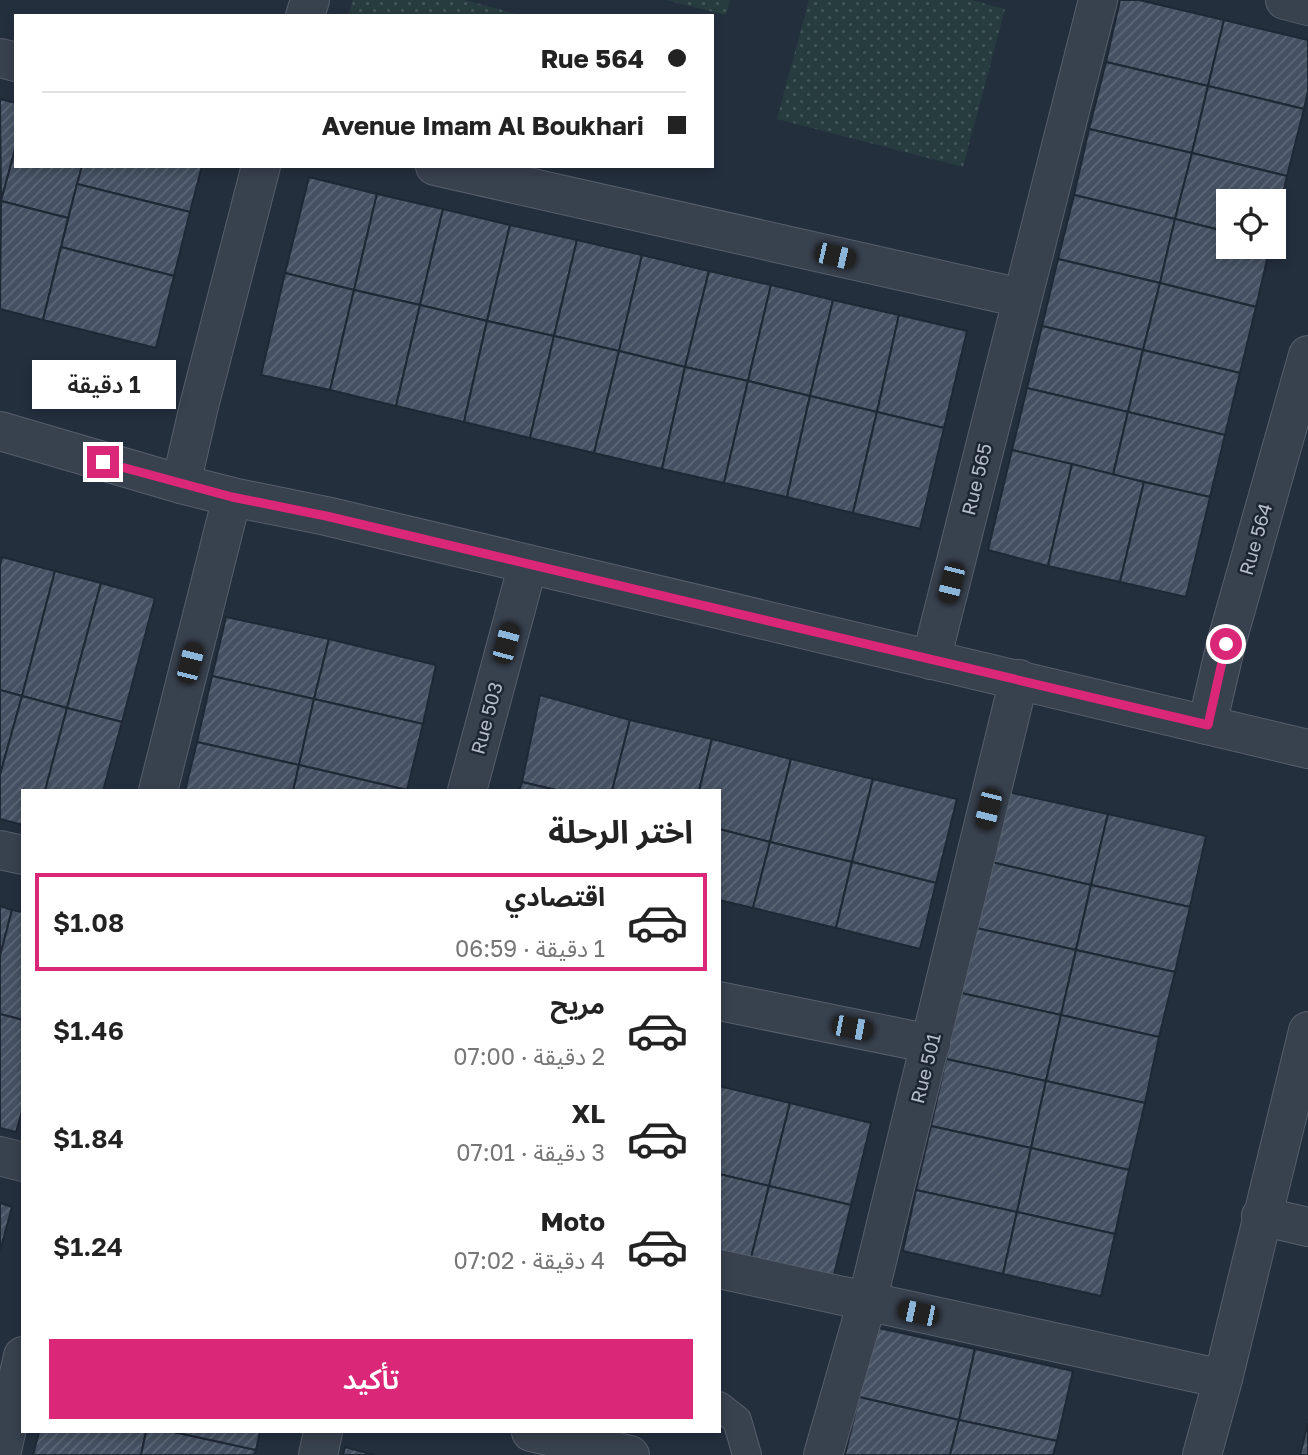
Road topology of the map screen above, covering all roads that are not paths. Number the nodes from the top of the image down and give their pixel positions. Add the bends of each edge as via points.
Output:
1 (1098, 0) edge
2 (1285, 0) edge
3 (1308, 6) edge
4 (260, 168) edge
5 (444, 168) edge
6 (1021, 298) junction
7 (1306, 366) edge
8 (0, 432) edge
9 (181, 484) junction
10 (232, 497) junction
11 (528, 564) junction
12 (931, 660) junction
13 (1019, 679) junction
14 (1208, 725) junction
15 (1308, 749) edge
16 (159, 789) edge
17 (468, 789) edge
18 (0, 850) edge
19 (21, 855) edge
20 (721, 1001) edge
21 (1308, 1031) edge
22 (931, 1044) junction
23 (0, 1156) edge
24 (21, 1161) edge
25 (1261, 1216) junction
26 (1308, 1227) edge
27 (721, 1269) edge
28 (867, 1302) junction
29 (21, 1365) edge
30 (1223, 1379) junction
31 (721, 1408) edge
32 (323, 1433) edge
33 (535, 1433) edge
34 (1, 1455) edge
35 (318, 1455) edge
36 (630, 1455) edge
37 (747, 1455) edge
38 (823, 1455) edge
39 (1202, 1455) edge

1 - 6 street, Rue 565
2 - 3 street
4 - 9 street
5 - 6 street
6 - 12 street, Rue 565
7 - 14 street, Rue 564 via 1226,644
8 - 9 street
9 - 10 street
10 - 11 street
10 - 16 street
11 - 12 street
11 - 17 street, Rue 503
12 - 13 street
13 - 14 street
13 - 22 street, Rue 501
14 - 15 street
18 - 19 street
20 - 22 street
21 - 25 street
22 - 28 street, Rue 501
23 - 24 street
25 - 26 street
25 - 30 street
27 - 28 street
28 - 30 street
28 - 38 street, Rue 501
29 - 34 street
30 - 39 street
31 - 37 lane via 737,1420
32 - 35 street
33 - 36 street

